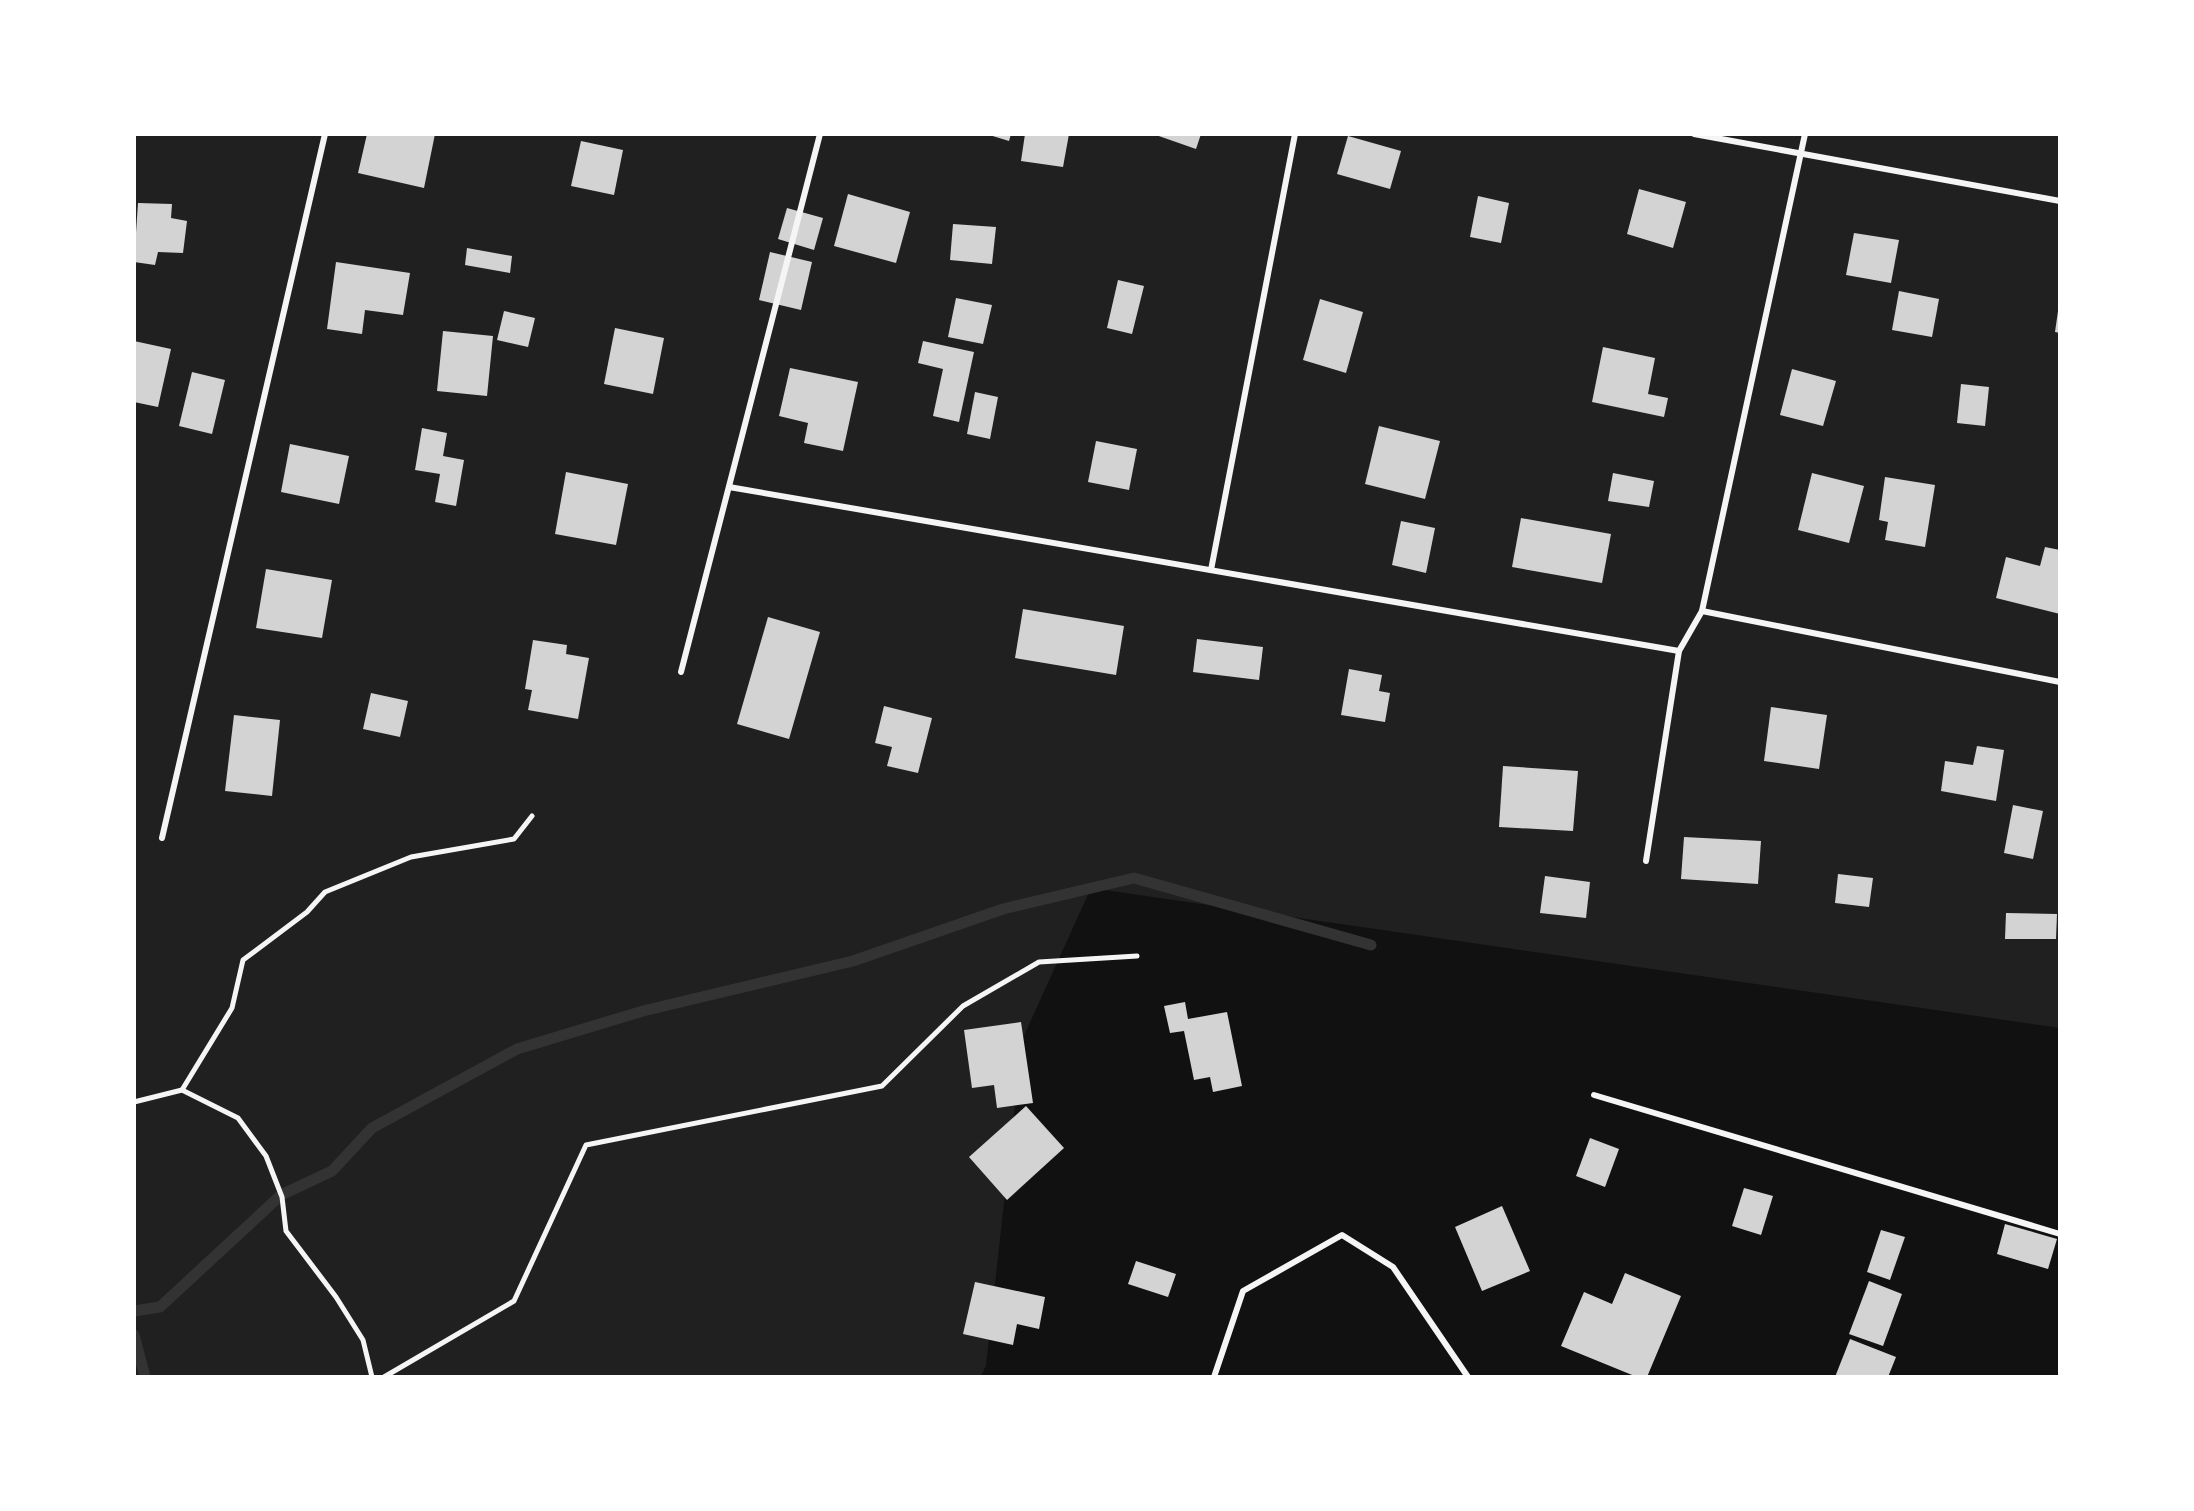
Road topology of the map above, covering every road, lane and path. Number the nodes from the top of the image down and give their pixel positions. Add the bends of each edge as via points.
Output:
1 (325, 134) edge
2 (820, 134) edge
3 (1295, 134) edge
4 (1694, 134) edge
5 (1805, 134) edge
6 (1801, 156) junction
7 (2060, 201) edge
8 (729, 487) junction
9 (1211, 570) junction
10 (1702, 611) junction
11 (1679, 651) junction
12 (681, 672) dead end
13 (2060, 682) edge
14 (532, 816) dead end
15 (162, 838) dead end
16 (1646, 861) dead end
17 (1137, 956) dead end
18 (182, 1090) junction
19 (1594, 1095) dead end
20 (134, 1102) edge
21 (2060, 1234) edge
22 (372, 1377) edge
23 (384, 1377) edge
24 (1214, 1377) edge
25 (1468, 1377) edge

1 - 15 lane
2 - 8 lane
3 - 9 lane
4 - 6 lane
5 - 6 lane
6 - 7 lane
6 - 10 lane
8 - 9 lane
8 - 12 lane
9 - 11 lane
10 - 11 lane
10 - 13 lane
11 - 16 lane
14 - 18 path via 514,839 411,857 325,892 243,960 232,1008
17 - 23 path via 1039,962 963,1006 882,1086 586,1145 514,1301
18 - 20 path
18 - 22 path via 238,1118 266,1156 282,1197 286,1231 363,1340
19 - 21 lane
24 - 25 lane via 1243,1291 1342,1235 1393,1267

